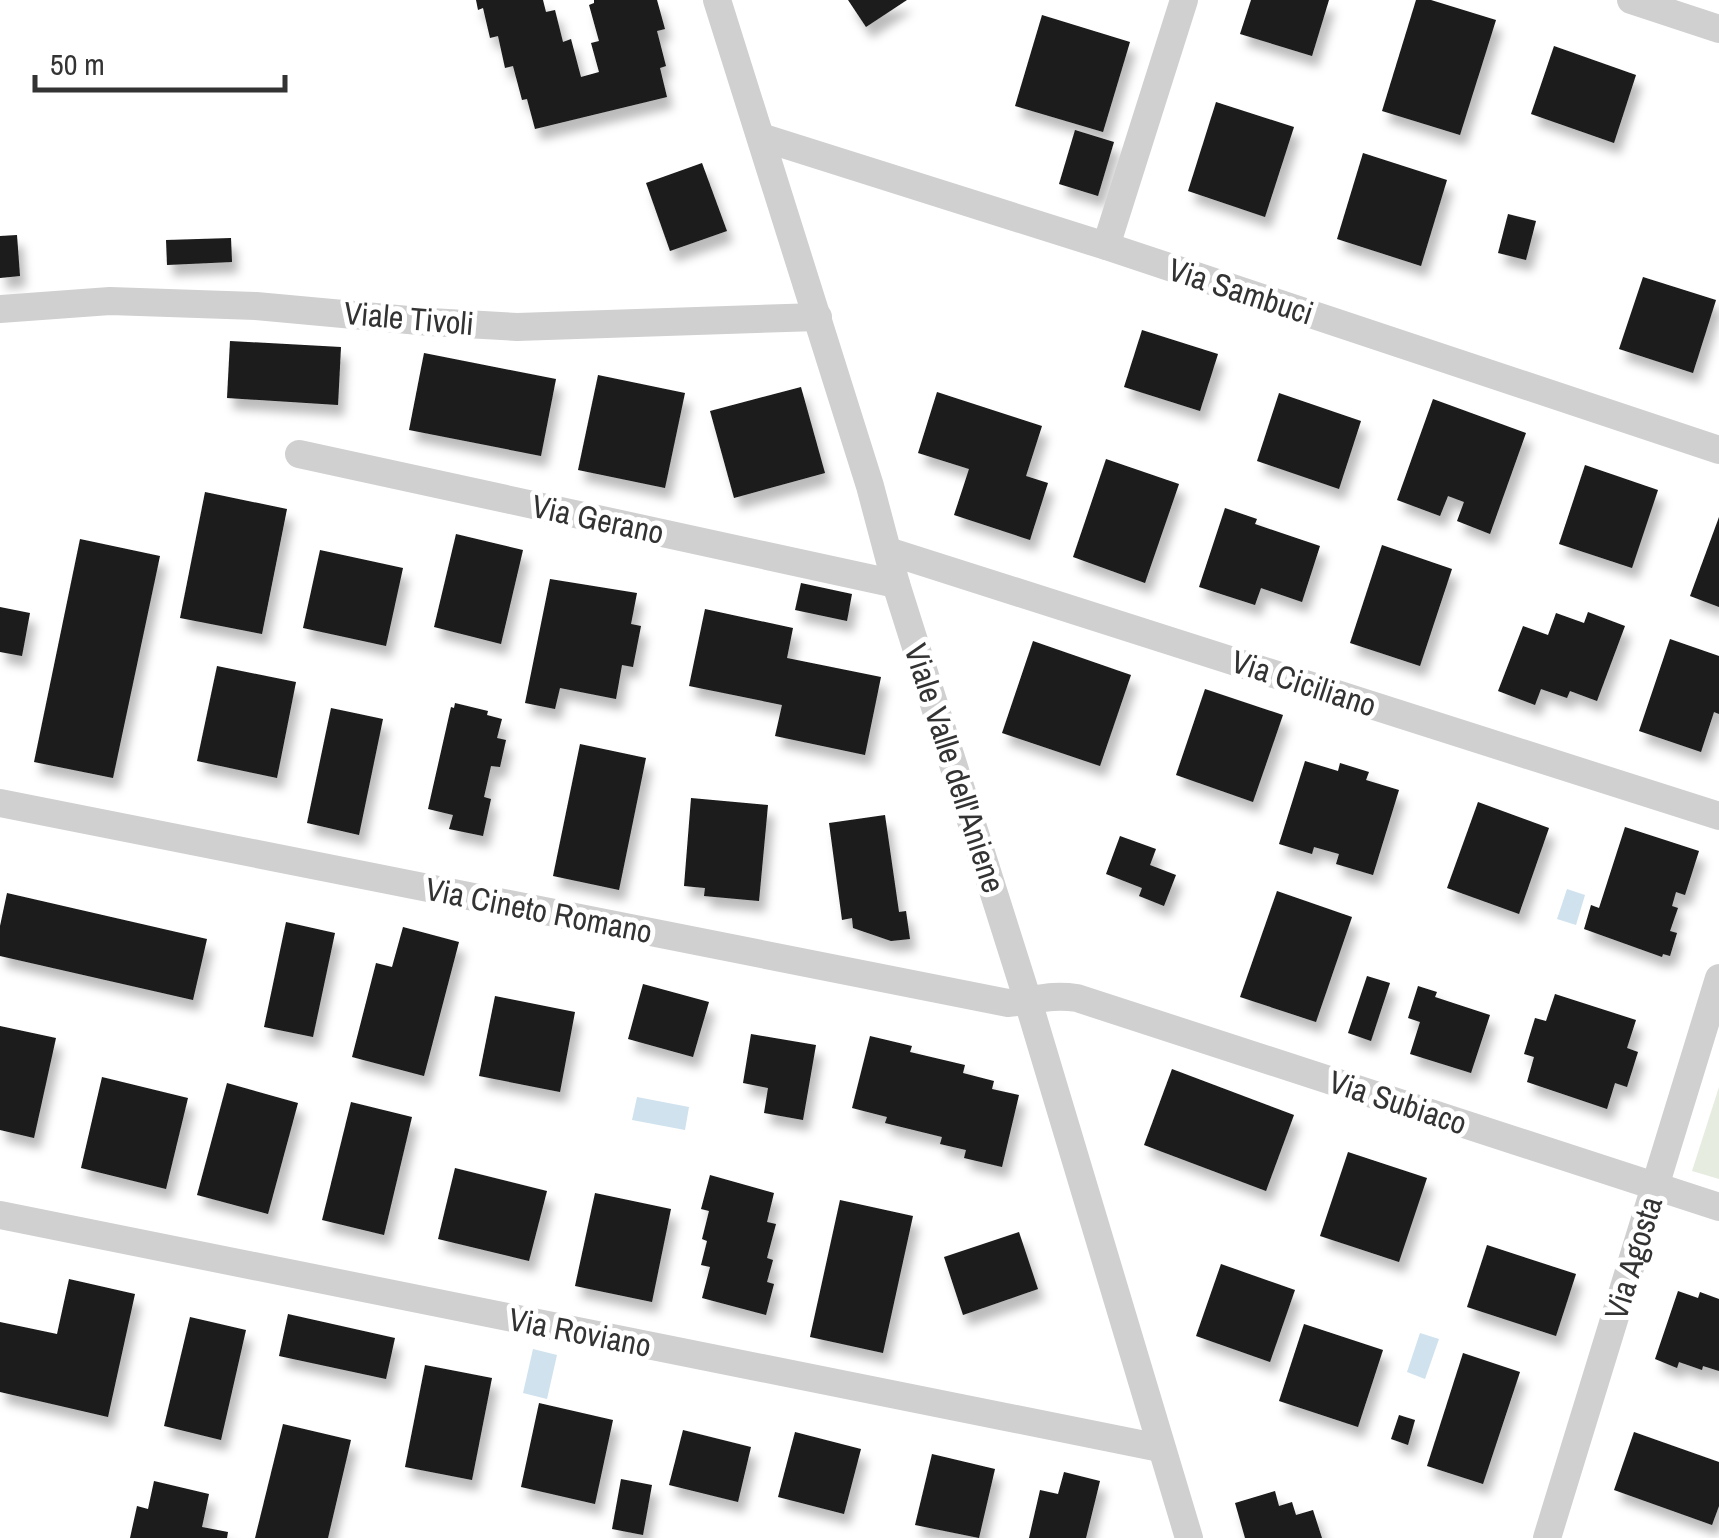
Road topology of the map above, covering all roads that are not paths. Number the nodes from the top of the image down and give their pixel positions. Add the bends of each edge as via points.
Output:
1 (717, 0) edge
2 (1184, 0) edge
3 (1631, 0) edge
4 (1719, 29) edge
5 (761, 137) junction
6 (1106, 246) junction
7 (0, 309) edge
8 (818, 317) junction
9 (1719, 450) edge
10 (299, 454) dead end
11 (888, 552) junction
12 (896, 584) junction
13 (0, 803) edge
14 (1719, 816) edge
15 (1719, 978) edge
16 (1077, 998) joint
17 (1028, 1001) junction
18 (1654, 1186) junction
19 (1719, 1207) edge
20 (0, 1215) edge
21 (1160, 1448) junction
22 (1189, 1538) edge
23 (1547, 1538) edge

1 - 5 street, Viale Valle dell'Aniene
2 - 6 street
3 - 4 street
5 - 6 street, Via Sambuci
5 - 8 street, Viale Valle dell'Aniene
6 - 9 street, Via Sambuci
7 - 8 street, Viale Tivoli via 110,301 256,306 517,327
8 - 11 street, Viale Valle dell'Aniene
10 - 12 street, Via Gerano
11 - 12 street, Viale Valle dell'Aniene
11 - 14 street, Via Ciciliano
12 - 17 street, Viale Valle dell'Aniene
13 - 17 street, Via Cineto Romano via 1008,1003
15 - 18 street, Via Agosta
16 - 17 street, Via Cineto Romano via 1049,994
16 - 18 street, Via Subiaco
17 - 21 street, Viale Valle dell'Aniene
18 - 19 street, Via Subiaco
18 - 23 street, Via Agosta
20 - 21 street, Via Roviano
21 - 22 street, Viale Valle dell'Aniene

